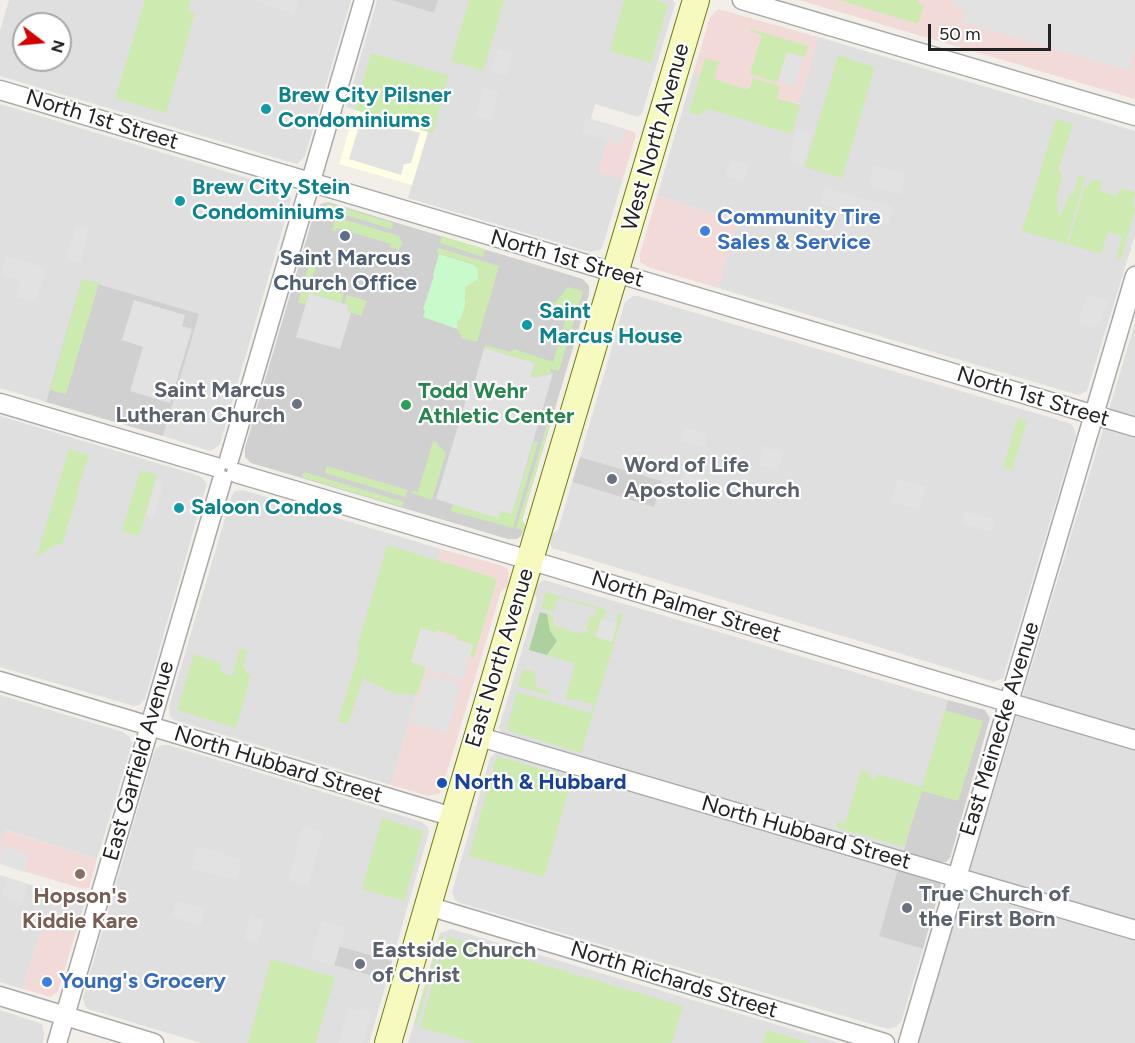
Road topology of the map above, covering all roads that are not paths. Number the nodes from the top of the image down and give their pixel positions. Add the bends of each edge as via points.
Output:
1 (364, 0) edge
2 (696, 0) edge
3 (742, 0) edge
4 (0, 90) edge
5 (1135, 116) edge
6 (311, 183) junction
7 (615, 274) junction
8 (1135, 276) edge
9 (0, 403) edge
10 (1094, 415) junction
11 (1135, 427) edge
12 (226, 470) junction
13 (530, 560) junction
14 (0, 681) edge
15 (1008, 703) junction
16 (149, 726) junction
17 (477, 736) junction
18 (1135, 740) edge
19 (453, 817) junction
20 (956, 878) junction
21 (428, 906) junction
22 (1135, 930) edge
23 (0, 996) edge
24 (64, 1016) junction
25 (57, 1043) edge
26 (154, 1043) edge
27 (388, 1043) edge
28 (885, 1043) edge
29 (908, 1043) edge

1 - 6 street, East Garfield Avenue
2 - 7 main road, West North Avenue
3 - 5 street
4 - 6 street, North 1st Street
6 - 7 street, North 1st Street
6 - 12 street, East Garfield Avenue
7 - 10 street, North 1st Street
7 - 13 main road, East North Avenue
8 - 10 street, East Meinecke Avenue
9 - 12 street, North Palmer Street
10 - 11 street, North 1st Street
10 - 15 street, East Meinecke Avenue
12 - 13 street, North Palmer Street
12 - 16 street, East Garfield Avenue
13 - 15 street, North Palmer Street
13 - 17 main road, East North Avenue
14 - 16 street, North Hubbard Street
15 - 18 street, North Palmer Street
15 - 20 street, East Meinecke Avenue
16 - 19 street, North Hubbard Street
16 - 24 street, East Garfield Avenue
17 - 19 main road, East North Avenue
17 - 20 street, North Hubbard Street
19 - 21 main road, East North Avenue
20 - 22 street, North Hubbard Street
20 - 29 street, East Meinecke Avenue
21 - 27 main road, East North Avenue
21 - 28 street, North Richards Street
23 - 24 street
24 - 25 street, East Garfield Avenue
24 - 26 street

